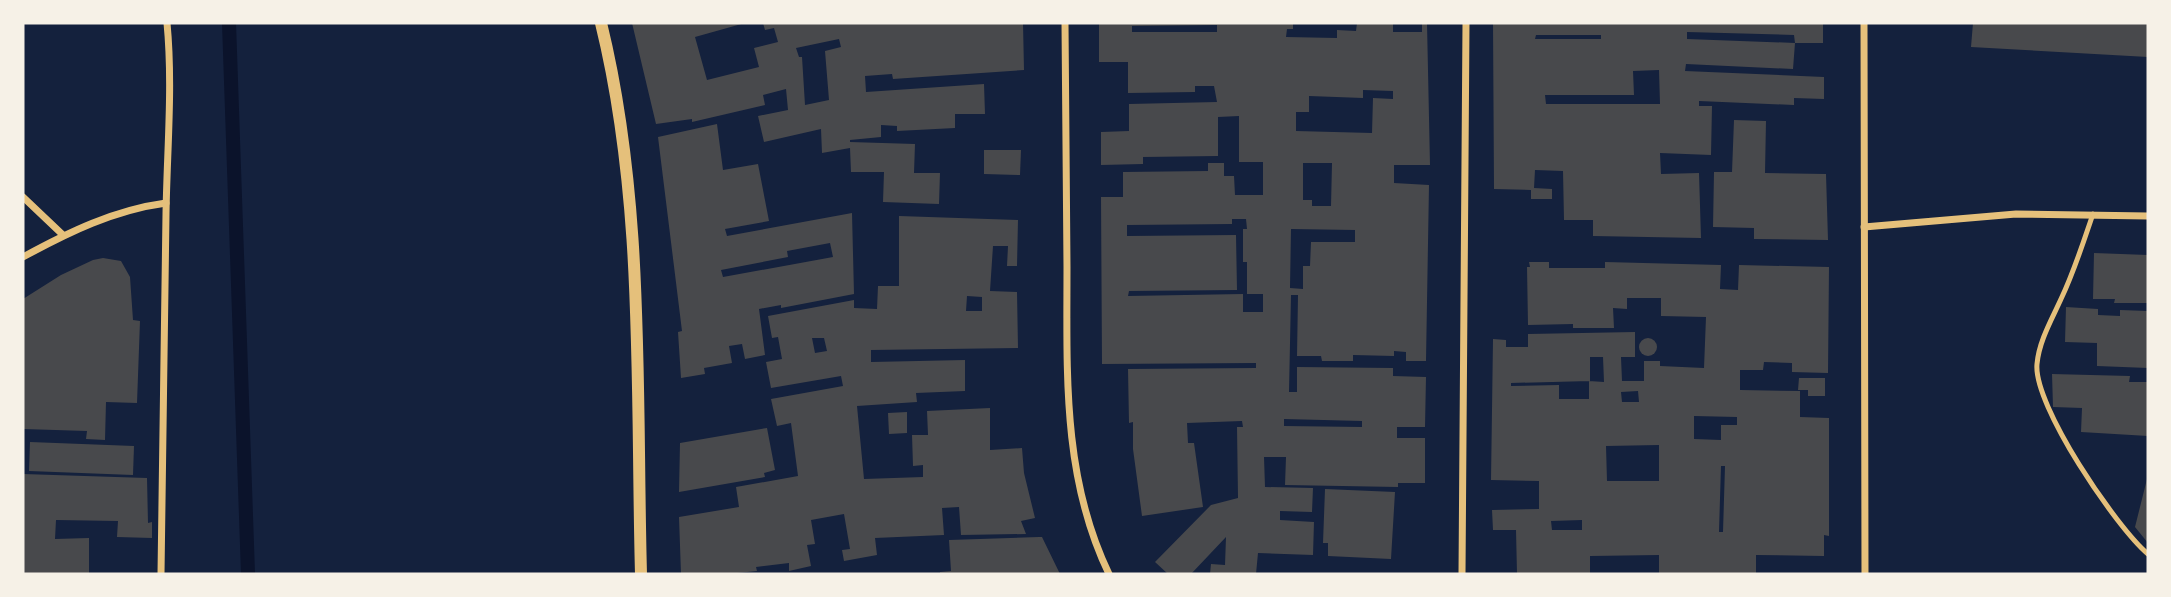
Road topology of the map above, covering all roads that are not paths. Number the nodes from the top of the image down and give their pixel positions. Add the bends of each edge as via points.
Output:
1 (167, 23) edge
2 (601, 23) edge
3 (1065, 23) edge
4 (1466, 23) edge
5 (1864, 23) edge
6 (23, 197) edge
7 (166, 203) junction
8 (2092, 214) junction
9 (2148, 216) edge
10 (1864, 227) junction
11 (63, 235) junction
12 (23, 257) edge
13 (2148, 554) edge
14 (161, 574) edge
15 (641, 574) edge
16 (1109, 574) edge
17 (1462, 574) edge
18 (1865, 574) edge

1 - 7 street via 170,133
2 - 15 street via 622,136 634,264
3 - 16 street via 1067,404 1077,478 1096,548
4 - 17 street
5 - 10 street
6 - 11 street
7 - 11 street via 108,216
7 - 14 street
8 - 9 street
8 - 10 street via 2016,214
8 - 13 lane via 2043,341 2037,382 2084,469 2124,529
10 - 18 street
11 - 12 street

